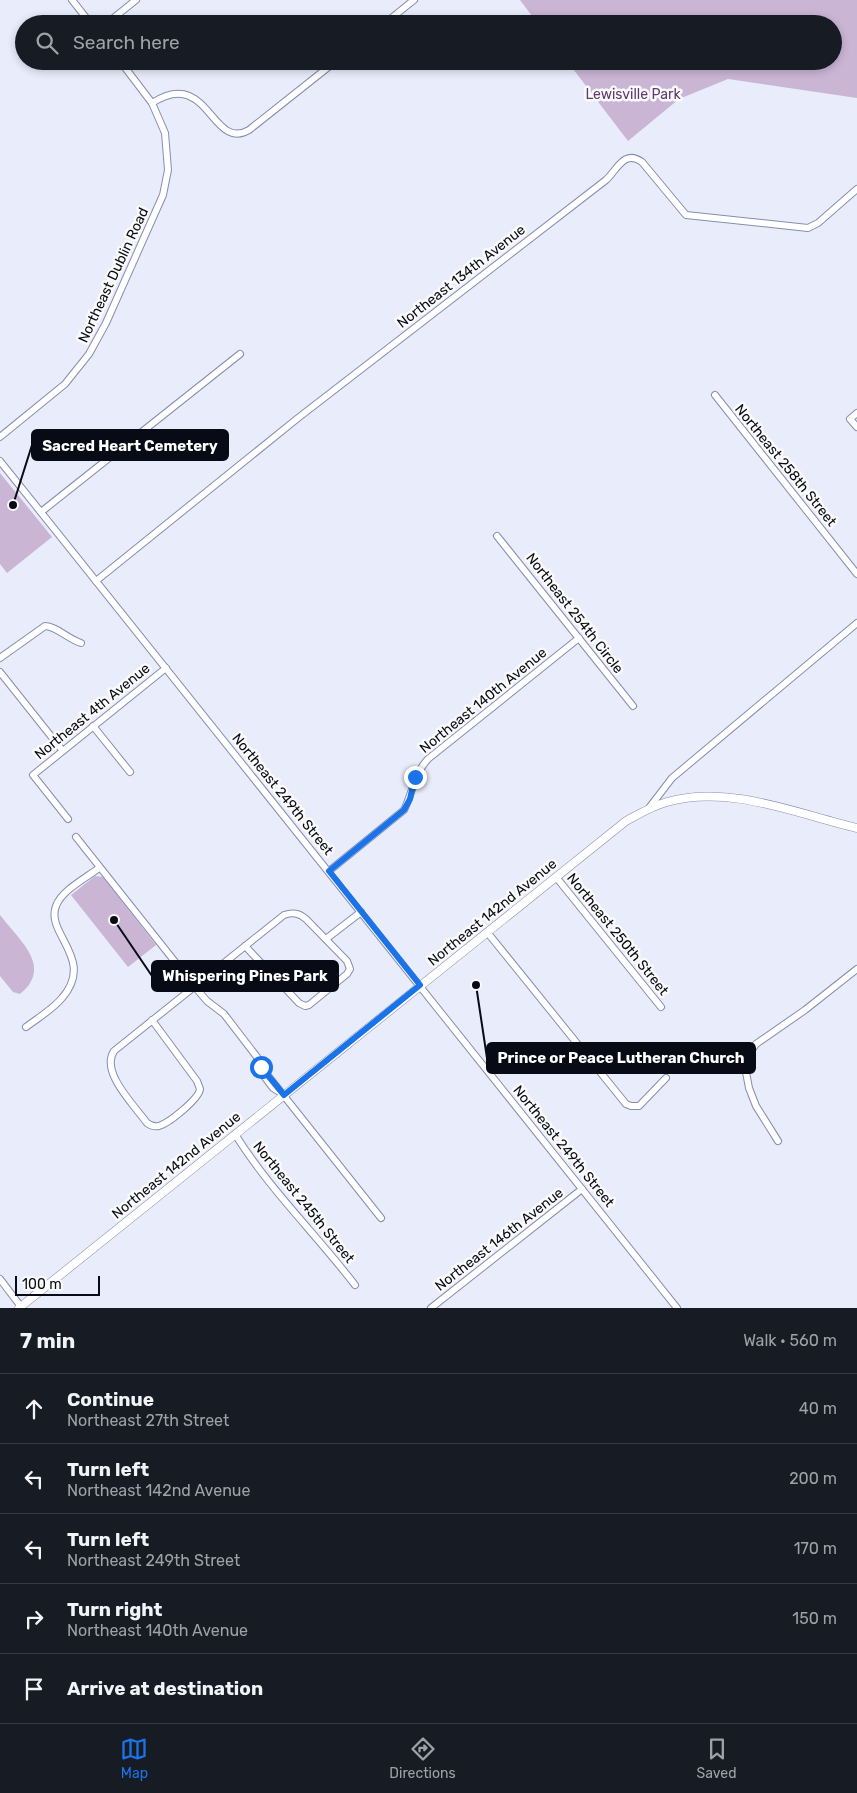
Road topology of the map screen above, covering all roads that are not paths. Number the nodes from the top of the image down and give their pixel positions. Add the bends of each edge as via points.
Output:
1 (72, 0) edge
2 (136, 0) edge
3 (414, 0) edge
4 (84, 15) edge
5 (117, 15) edge
6 (395, 15) edge
7 (127, 70) edge
8 (325, 70) edge
9 (152, 103) junction
10 (857, 190) edge
11 (240, 354) dead end
12 (714, 395) dead end
13 (857, 414) edge
14 (857, 427) edge
15 (0, 437) edge
16 (0, 461) edge
17 (42, 512) junction
18 (497, 536) dead end
19 (857, 574) edge
20 (96, 580) junction
21 (857, 623) edge
22 (579, 638) junction
23 (82, 643) dead end
24 (0, 658) edge
25 (166, 668) junction
26 (0, 672) edge
27 (633, 706) dead end
28 (93, 726) junction
29 (62, 750) junction
30 (130, 772) dead end
31 (648, 808) junction
32 (68, 819) dead end
33 (857, 828) edge
34 (76, 836) dead end
35 (99, 868) junction
36 (329, 871) junction
37 (556, 876) junction
38 (361, 912) junction
39 (487, 932) junction
40 (326, 940) junction
41 (245, 946) junction
42 (857, 969) edge
43 (420, 985) junction
44 (195, 987) junction
45 (661, 1006) dead end
46 (152, 1020) junction
47 (26, 1027) dead end
48 (666, 1078) dead end
49 (284, 1095) junction
50 (235, 1134) junction
51 (778, 1141) dead end
52 (582, 1189) junction
53 (381, 1218) dead end
54 (0, 1279) edge
55 (356, 1284) dead end
56 (21, 1307) edge
57 (431, 1308) edge
58 (677, 1308) edge

1 - 4 street
2 - 5 street
3 - 6 street
7 - 9 street, Northeast Dublin Road
8 - 9 street via 240,134 225,130 193,96 171,95
9 - 15 street, Northeast Dublin Road via 168,145 163,195 106,323 89,354 65,384
10 - 20 street, Northeast 134th Avenue via 808,228 686,215 642,162 634,158 623,160 606,180 298,418
11 - 17 street
12 - 19 street, Northeast 258th Street
13 - 14 street via 850,419
16 - 17 street, Northeast 249th Street
17 - 20 street, Northeast 249th Street
18 - 22 street, Northeast 254th Circle
20 - 25 street, Northeast 249th Street
21 - 31 street, Northeast 142nd Avenue via 672,778
22 - 27 street, Northeast 254th Circle
22 - 36 street, Northeast 140th Avenue via 428,759 415,777 404,810
23 - 24 street via 45,626
25 - 28 street, Northeast 4th Avenue
25 - 36 street, Northeast 249th Street
26 - 29 street
28 - 29 street, Northeast 4th Avenue
28 - 30 street
29 - 32 street, Northeast 4th Avenue via 33,775
31 - 33 main road via 681,798 732,798
31 - 37 main road, Northeast 142nd Avenue via 613,830
34 - 35 street
35 - 44 street
35 - 47 street via 65,894 56,906 55,922 72,956 74,971 62,998
36 - 38 street, Northeast 249th Street
37 - 39 main road, Northeast 142nd Avenue
37 - 45 street, Northeast 250th Street
38 - 40 street
38 - 43 street, Northeast 249th Street
39 - 43 main road, Northeast 142nd Avenue
39 - 48 street via 626,1104 639,1106
40 - 41 street via 302,916 293,913 284,915
40 - 41 street via 350,966 347,974 305,1006
41 - 44 street
42 - 51 street via 756,1044 747,1057 745,1067 749,1088
43 - 49 main road, Northeast 142nd Avenue
43 - 52 street, Northeast 249th Street
44 - 46 street
44 - 49 street via 207,1002 224,1014
46 - 46 street via 114,1051 109,1062 112,1074 147,1123 154,1127 162,1125 196,1099 199,1092 197,1081
49 - 50 main road, Northeast 142nd Avenue
49 - 53 street
50 - 55 street, Northeast 245th Street via 276,1191
50 - 56 main road, Northeast 142nd Avenue
52 - 57 street, Northeast 146th Avenue
52 - 58 street, Northeast 249th Street
54 - 56 street

